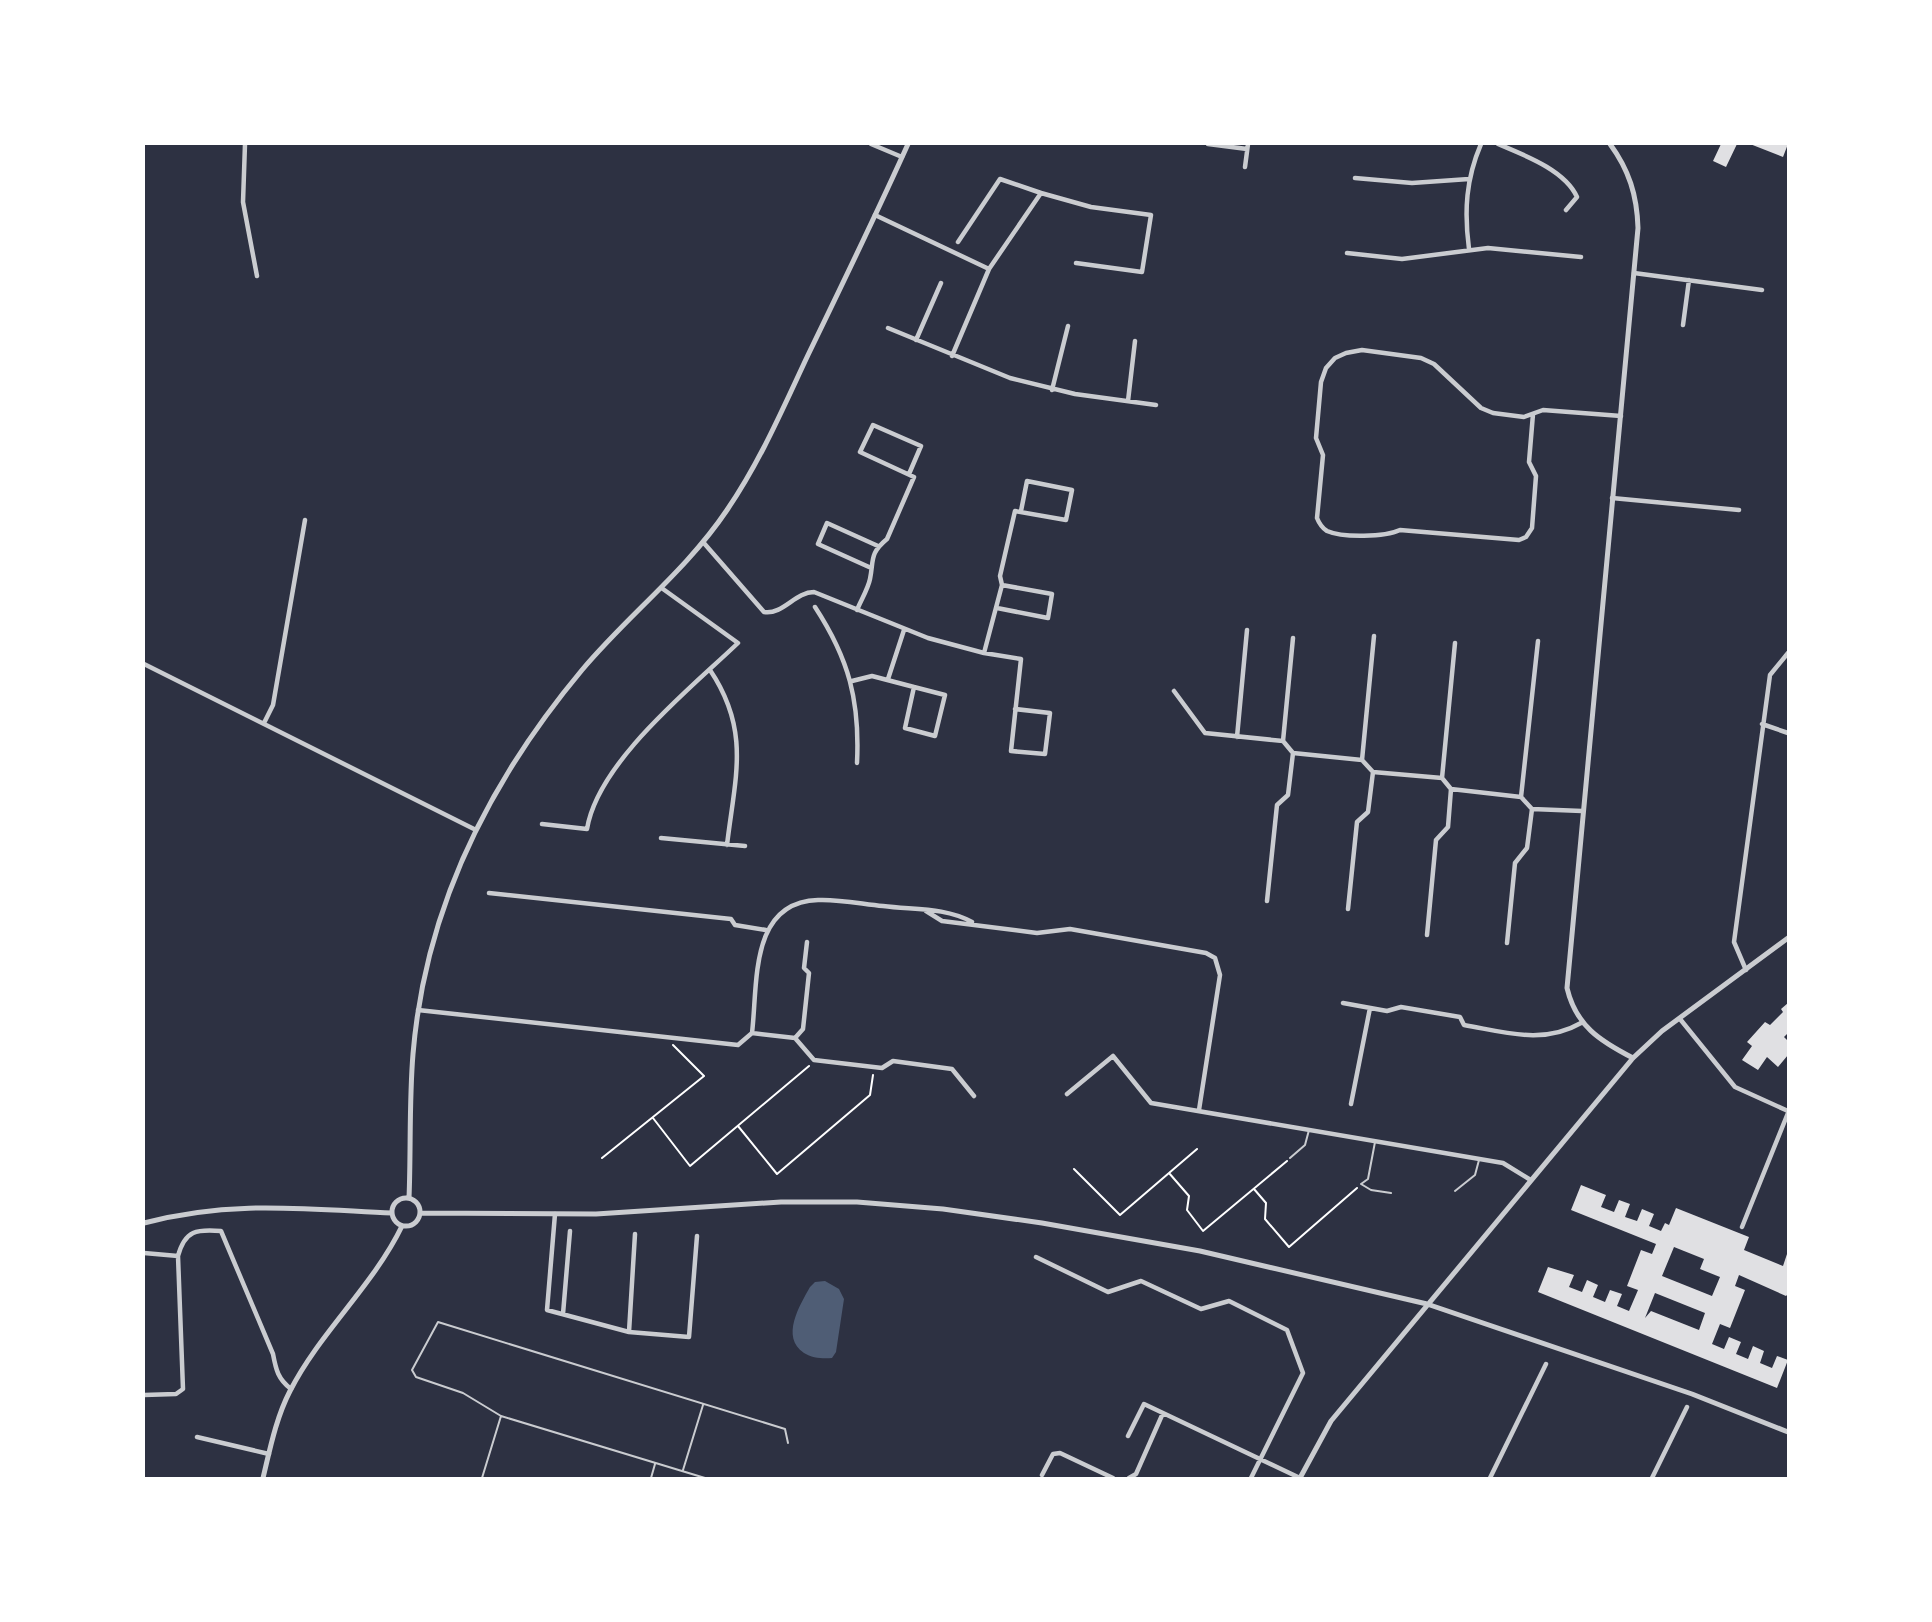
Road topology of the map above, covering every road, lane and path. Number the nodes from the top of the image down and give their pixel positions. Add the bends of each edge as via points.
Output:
1 (245, 144) edge
2 (872, 144) edge
3 (908, 144) edge
4 (1208, 144) edge
5 (1481, 144) edge
6 (1498, 144) edge
7 (1610, 144) edge
8 (1247, 146) edge
9 (902, 157) junction
10 (1245, 167) dead end
11 (1355, 178) dead end
12 (1469, 179) junction
13 (1041, 193) junction
14 (1566, 210) dead end
15 (875, 215) junction
16 (958, 242) dead end
17 (1469, 249) junction
18 (1347, 253) dead end
19 (1581, 257) dead end
20 (1076, 263) dead end
21 (989, 270) junction
22 (1634, 273) junction
23 (257, 276) dead end
24 (1689, 280) junction
25 (941, 283) dead end
26 (1762, 290) dead end
27 (1683, 325) dead end
28 (1068, 326) dead end
29 (888, 328) dead end
30 (916, 340) junction
31 (1135, 341) dead end
32 (952, 356) junction
33 (1052, 390) junction
34 (1128, 401) junction
35 (1156, 405) dead end
36 (1533, 414) junction
37 (1621, 416) junction
38 (909, 474) junction
39 (1612, 498) junction
40 (1021, 510) junction
41 (1739, 510) dead end
42 (305, 520) dead end
43 (704, 542) junction
44 (878, 546) junction
45 (870, 567) junction
46 (1002, 585) junction
47 (663, 589) junction
48 (815, 607) dead end
49 (997, 608) junction
50 (857, 610) junction
51 (904, 630) junction
52 (1247, 630) dead end
53 (1374, 636) dead end
54 (1293, 638) dead end
55 (1538, 640) dead end
56 (1455, 643) dead end
57 (984, 653) junction
58 (1788, 653) edge
59 (144, 664) edge
60 (710, 670) junction
61 (888, 680) junction
62 (852, 681) junction
63 (914, 687) junction
64 (1174, 691) dead end
65 (1015, 709) junction
66 (264, 723) junction
67 (1762, 724) junction
68 (1788, 733) edge
69 (1237, 737) junction
70 (1283, 741) junction
71 (1293, 753) junction
72 (1362, 760) junction
73 (857, 763) dead end
74 (1373, 772) junction
75 (1442, 778) junction
76 (1451, 789) junction
77 (1521, 797) junction
78 (1532, 808) junction
79 (1582, 811) junction
80 (542, 824) dead end
81 (474, 829) junction
82 (661, 838) dead end
83 (727, 845) junction
84 (745, 846) dead end
85 (489, 893) dead end
86 (1267, 901) dead end
87 (1348, 909) dead end
88 (926, 911) junction
89 (974, 923) junction
90 (766, 930) junction
91 (1427, 935) dead end
92 (1788, 938) edge
93 (807, 942) dead end
94 (1507, 943) dead end
95 (1746, 970) junction
96 (1343, 1003) dead end
97 (1370, 1008) junction
98 (418, 1010) junction
99 (1680, 1019) junction
100 (1581, 1023) junction
101 (752, 1033) junction
102 (667, 1038) junction
103 (795, 1038) junction
104 (1633, 1058) junction
105 (814, 1060) junction
106 (874, 1067) junction
107 (1067, 1094) dead end
108 (974, 1096) dead end
109 (1351, 1104) dead end
110 (1199, 1110) junction
111 (1788, 1112) edge
112 (653, 1118) junction
113 (738, 1126) junction
114 (1310, 1129) junction
115 (1376, 1141) junction
116 (1197, 1149) dead end
117 (602, 1158) dead end
118 (1290, 1158) joint
119 (1479, 1158) junction
120 (1074, 1169) dead end
121 (1169, 1173) junction
122 (1529, 1179) junction
123 (1361, 1184) junction
124 (1254, 1188) junction
125 (1455, 1191) dead end
126 (1391, 1194) dead end
127 (409, 1198) junction
128 (392, 1213) junction
129 (420, 1213) junction
130 (555, 1214) junction
131 (144, 1223) edge
132 (402, 1226) junction
133 (1742, 1227) dead end
134 (570, 1231) dead end
135 (635, 1234) dead end
136 (697, 1236) dead end
137 (144, 1253) edge
138 (178, 1256) junction
139 (1036, 1257) dead end
140 (1427, 1304) junction
141 (563, 1314) junction
142 (628, 1332) junction
143 (1546, 1364) dead end
144 (291, 1389) junction
145 (144, 1395) edge
146 (704, 1404) junction
147 (1687, 1407) dead end
148 (1163, 1413) junction
149 (501, 1416) junction
150 (1788, 1432) edge
151 (1128, 1436) dead end
152 (197, 1437) dead end
153 (788, 1443) dead end
154 (269, 1454) junction
155 (1260, 1459) junction
156 (655, 1463) junction
157 (682, 1472) junction
158 (1042, 1475) dead end
159 (1300, 1478) edge
160 (263, 1479) edge
161 (482, 1479) edge
162 (651, 1479) edge
163 (705, 1479) edge
164 (1113, 1479) edge
165 (1129, 1479) edge
166 (1251, 1479) edge
167 (1490, 1479) edge
168 (1652, 1479) edge

1 - 23 street via 243,202
2 - 9 street
3 - 9 street
4 - 8 street
5 - 12 street
6 - 14 street via 1528,156 1572,187 1577,197
7 - 22 street via 1623,162 1637,206
8 - 10 street
9 - 15 street
11 - 12 street via 1412,183
12 - 17 street via 1465,218
13 - 16 street via 1000,179
13 - 20 street via 1091,207 1151,215 1142,272
13 - 21 street
15 - 21 street
15 - 43 street via 768,440
17 - 18 street via 1402,259
17 - 19 street
21 - 32 street
22 - 24 street
22 - 37 street
24 - 26 street
24 - 27 street
25 - 30 street
28 - 33 street
29 - 30 street
30 - 32 street
31 - 34 street
32 - 33 street
33 - 34 street
34 - 35 street
36 - 36 street via 1524,417 1481,408 1421,358 1362,350 1335,358 1321,382 1316,438 1323,455 1317,517 1328,531 1386,537 1404,530 1526,537 1532,528 1536,477 1529,462
36 - 37 street via 1543,410
37 - 39 street
38 - 38 street via 860,452 873,425 920,446
38 - 44 street via 914,477 887,539
39 - 41 street
39 - 79 street
40 - 40 street via 1066,520 1072,489 1027,481
40 - 46 street via 1015,511 1000,576
42 - 66 street via 273,705
43 - 47 street
43 - 50 street via 764,612 772,613 809,592
44 - 45 street
44 - 45 street via 827,523 818,544
45 - 50 street via 871,577
46 - 49 street
46 - 49 street via 1052,594 1048,618
47 - 60 street via 738,643
47 - 81 street via 588,663 538,723
48 - 62 street via 832,633
49 - 57 street
50 - 51 street
51 - 57 street
51 - 61 street
52 - 69 street
53 - 72 street
54 - 70 street
55 - 77 street
56 - 75 street
57 - 65 street via 1021,659
58 - 67 street via 1770,675
59 - 66 street
60 - 80 street via 622,760 594,802 587,829
60 - 83 street via 726,694 738,735
61 - 62 street via 872,676
61 - 63 street
62 - 73 street via 859,732
63 - 63 street via 945,695 935,736 905,728
64 - 69 street via 1205,733
65 - 65 street via 1011,751 1045,754 1050,713
66 - 81 street
67 - 68 street
67 - 95 street via 1734,942
69 - 70 street
70 - 71 street
71 - 72 street
71 - 86 street via 1288,795 1277,805
72 - 74 street
74 - 75 street
74 - 87 street via 1368,812 1357,822
75 - 76 street
76 - 77 street
76 - 91 street via 1448,827 1436,840
77 - 78 street
78 - 79 street
78 - 94 street via 1527,848 1516,863
79 - 100 street via 1567,965 1572,1007
81 - 98 street via 445,903
82 - 83 street
83 - 84 street
85 - 90 street via 731,919 735,925
88 - 89 street via 957,914
88 - 89 street via 942,920
88 - 90 street via 808,900 782,912
89 - 110 street via 1037,933 1070,929 1215,958 1219,965
90 - 101 street
92 - 95 street
93 - 103 street via 803,1029
95 - 99 street
96 - 97 street
97 - 100 street via 1387,1011 1401,1007 1460,1017 1464,1025 1534,1037
97 - 109 street
98 - 102 street
98 - 127 street
99 - 104 street
99 - 111 street via 1735,1087
100 - 104 street
101 - 102 street via 738,1045
101 - 103 street
102 - 112 path via 704,1076
103 - 105 street
104 - 122 street
105 - 106 street
105 - 113 path
106 - 108 street via 893,1061 952,1069
106 - 113 path via 870,1096 777,1174
107 - 110 street via 1113,1056 1151,1103
110 - 114 street
111 - 133 street
112 - 113 path via 690,1166
112 - 117 path
114 - 115 street
114 - 118 lane via 1306,1145
115 - 119 street
115 - 123 lane via 1368,1179
116 - 121 path
118 - 124 path
119 - 122 street via 1511,1166
119 - 125 lane via 1475,1175
120 - 121 path via 1120,1215
121 - 124 path via 1189,1196 1186,1210 1203,1231
122 - 140 street
123 - 124 path via 1289,1247 1265,1219 1266,1202
123 - 126 lane
127 - 128 street via 397,1201
127 - 129 street
128 - 131 street via 246,1206 205,1209
128 - 132 street
129 - 130 street
129 - 132 street via 414,1224
130 - 140 street via 780,1202 943,1209 1200,1251
130 - 141 street via 547,1310
132 - 144 street via 384,1260
134 - 141 street
135 - 142 street
136 - 142 street via 689,1337
137 - 138 street
138 - 144 street via 191,1232 221,1231 276,1370
138 - 145 street via 180,1359 185,1382 176,1394
139 - 155 street via 1108,1292 1141,1281 1201,1310 1229,1301 1287,1330 1303,1373
140 - 150 street via 1551,1344
140 - 159 street via 1332,1421
141 - 142 street
143 - 167 street
144 - 154 street
146 - 149 lane via 438,1322 412,1370 416,1377 463,1393
146 - 153 lane via 785,1429
146 - 157 lane
147 - 168 street
148 - 151 street via 1144,1404
148 - 155 street
148 - 165 street via 1136,1474
149 - 156 lane
149 - 161 lane
152 - 154 street
154 - 160 street
155 - 159 street
155 - 166 street
156 - 157 lane
156 - 162 lane
157 - 163 lane
158 - 164 street via 1053,1454 1060,1453

